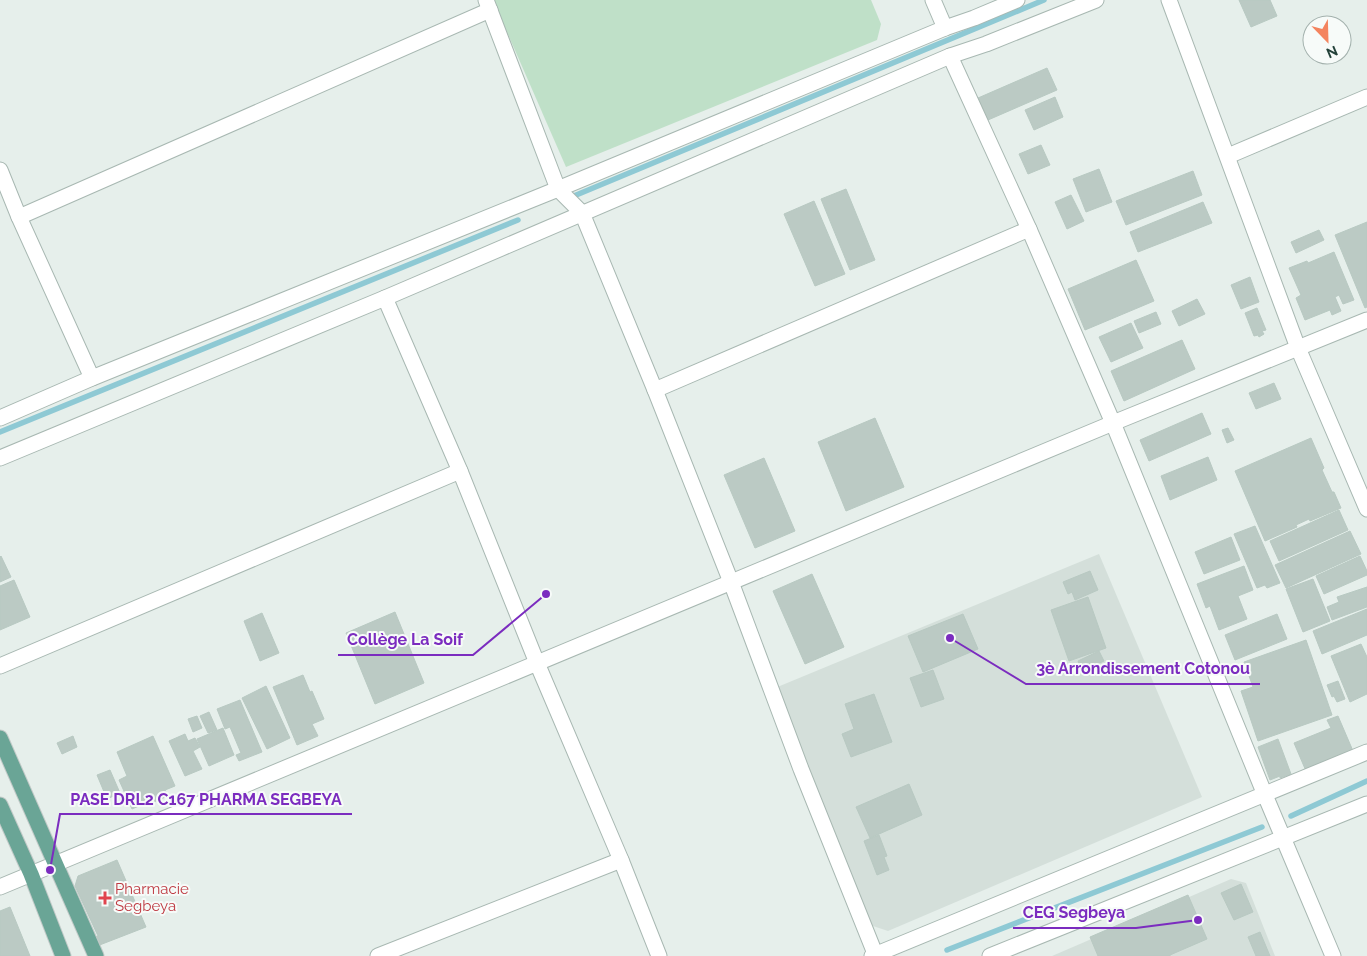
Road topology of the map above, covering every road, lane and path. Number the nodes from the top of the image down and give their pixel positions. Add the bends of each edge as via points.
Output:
1 (933, 0) edge
2 (1017, 0) edge
3 (1096, 0) edge
4 (1169, 0) edge
5 (488, 5) edge
6 (945, 28) junction
7 (950, 56) junction
8 (1367, 97) edge
9 (1228, 156) junction
10 (0, 170) edge
11 (558, 189) junction
12 (582, 213) junction
13 (19, 216) junction
14 (1029, 229) junction
15 (385, 298) junction
16 (1367, 320) edge
17 (1298, 348) junction
18 (92, 378) junction
19 (655, 390) junction
20 (0, 418) edge
21 (1113, 423) junction
22 (0, 458) edge
23 (460, 471) junction
24 (1367, 509) edge
25 (731, 582) junction
26 (538, 663) junction
27 (0, 666) edge
28 (0, 738) edge
29 (1367, 752) edge
30 (1265, 795) junction
31 (1367, 804) edge
32 (0, 805) edge
33 (1284, 837) junction
34 (620, 860) junction
35 (56, 864) junction
36 (31, 874) junction
37 (0, 887) edge
38 (63, 956) edge
39 (96, 956) edge
40 (378, 956) edge
41 (659, 956) edge
42 (875, 956) edge
43 (990, 956) edge
44 (1334, 956) edge

1 - 6 street
2 - 6 street
3 - 7 street
4 - 9 street
5 - 11 street
5 - 13 street
6 - 11 street
7 - 12 street
7 - 14 street
8 - 9 street
9 - 17 street
10 - 13 street
11 - 12 street
11 - 18 street
12 - 15 street
12 - 19 street
13 - 18 street
14 - 19 street
14 - 21 street
15 - 22 street
15 - 23 street
16 - 17 street
17 - 21 street
17 - 24 street
18 - 20 street
19 - 25 street
21 - 25 street
21 - 30 street
23 - 26 street
23 - 27 street
25 - 26 street
25 - 42 street
26 - 34 street
26 - 35 street
28 - 35 main road
29 - 30 street
30 - 33 street
30 - 42 street
31 - 33 street
32 - 36 main road
33 - 43 street
33 - 44 street
34 - 40 street
34 - 41 street
35 - 36 street
35 - 39 main road
36 - 37 street
36 - 38 main road

